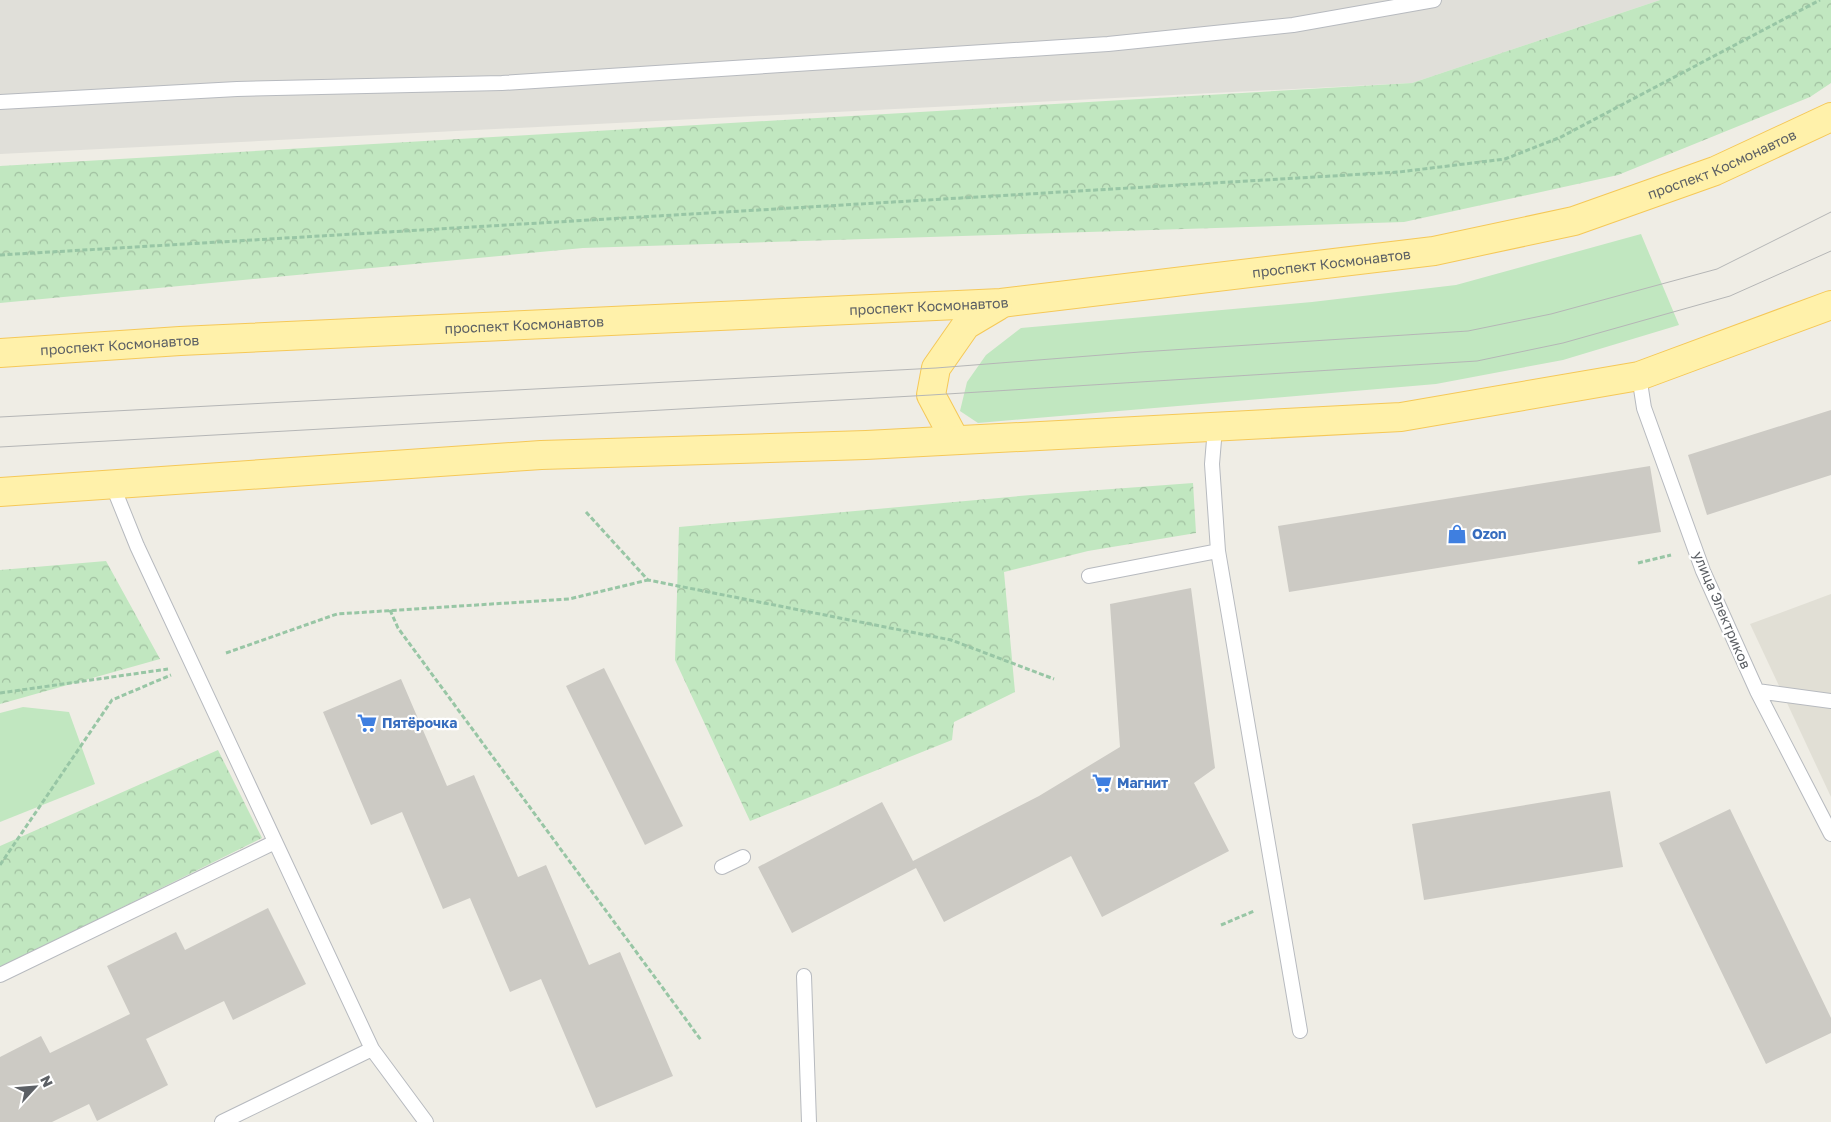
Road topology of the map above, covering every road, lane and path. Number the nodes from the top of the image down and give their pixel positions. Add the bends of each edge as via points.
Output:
1 (1434, 0) edge
2 (1820, 0) edge
3 (0, 102) edge
4 (1831, 117) edge
5 (0, 255) edge
6 (1001, 304) junction
7 (1831, 305) edge
8 (0, 353) edge
9 (1639, 376) junction
10 (1215, 428) junction
11 (955, 440) junction
12 (112, 484) junction
13 (0, 492) edge
14 (586, 512) dead end
15 (1696, 549) junction
16 (1218, 551) junction
17 (1638, 563) dead end
18 (1089, 576) dead end
19 (648, 580) junction
20 (390, 610) junction
21 (226, 653) dead end
22 (192, 665) junction
23 (1054, 679) dead end
24 (1758, 691) junction
25 (0, 693) edge
26 (1831, 700) edge
27 (1831, 834) edge
28 (275, 842) junction
29 (743, 858) dead end
30 (0, 865) edge
31 (722, 867) dead end
32 (1278, 901) junction
33 (1221, 925) dead end
34 (0, 975) edge
35 (804, 976) dead end
36 (1300, 1031) dead end
37 (701, 1040) dead end
38 (372, 1049) junction
39 (222, 1122) edge
40 (426, 1122) edge
41 (809, 1122) edge

1 - 3 lane via 1293,25 1108,44 502,83 237,89
2 - 5 path via 1561,137 1506,159 1399,172
4 - 6 main road, проспект Космонавтов via 1715,171 1574,221 1434,251
6 - 8 main road, проспект Космонавтов via 190,340
6 - 11 main road via 966,325 936,368 930,395
7 - 9 main road
9 - 10 main road via 1400,417
9 - 15 lane, улица Электриков via 1644,408
10 - 11 main road
10 - 16 lane via 1212,464
11 - 12 main road via 541,455
12 - 13 main road
12 - 22 lane via 136,546
14 - 19 path
15 - 17 path
15 - 24 lane, улица Электриков
16 - 18 lane
16 - 32 lane
19 - 20 path via 569,599
19 - 23 path via 951,640
20 - 21 path via 337,614
20 - 37 path via 398,628
22 - 25 path
22 - 28 lane
22 - 30 path via 112,700
24 - 26 lane
24 - 27 lane, улица Электриков
28 - 34 lane
28 - 38 lane
29 - 31 lane
32 - 33 path
32 - 36 lane
35 - 41 lane
38 - 39 lane
38 - 40 lane

